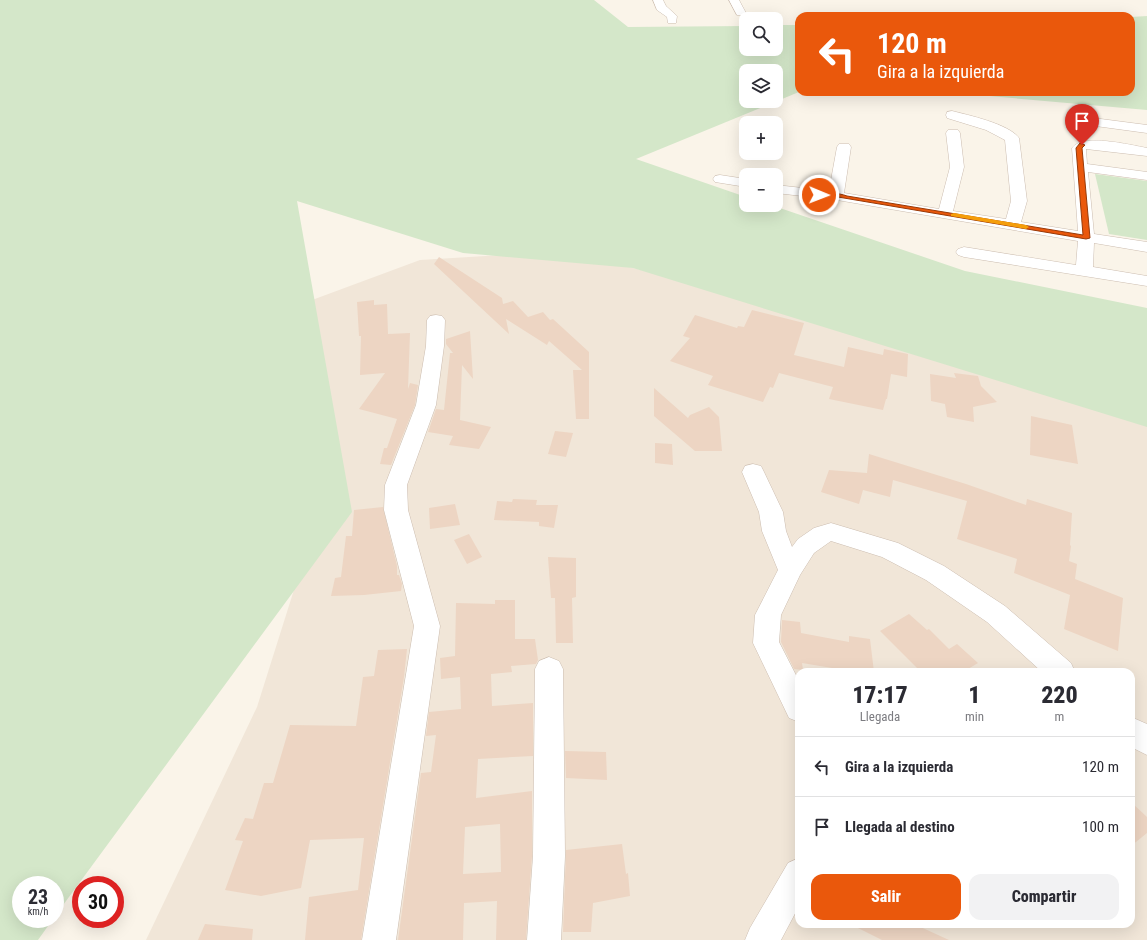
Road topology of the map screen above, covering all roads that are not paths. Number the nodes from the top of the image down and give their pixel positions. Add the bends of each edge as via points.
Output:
1 (658, 0) edge
2 (734, 0) edge
3 (740, 12) edge
4 (672, 21) dead end
5 (952, 115) dead end
6 (1093, 122) dead end
7 (1147, 129) edge
8 (953, 134) dead end
9 (844, 147) dead end
10 (1147, 152) edge
11 (1081, 166) junction
12 (1147, 176) edge
13 (720, 178) dead end
14 (739, 182) edge
15 (783, 190) edge
16 (839, 196) junction
17 (946, 214) junction
18 (1012, 225) junction
19 (1086, 238) junction
20 (1147, 247) edge
21 (964, 252) dead end
22 (1084, 270) junction
23 (1147, 281) edge
24 (436, 320) dead end
25 (752, 472) dead end
26 (790, 570) junction
27 (1057, 668) edge
28 (549, 669) dead end
29 (795, 701) edge
30 (1135, 733) edge
31 (1147, 741) edge
32 (795, 881) edge
33 (379, 940) edge
34 (544, 940) edge
35 (762, 940) edge

1 - 4 street via 661,8 672,16
2 - 3 street
5 - 18 street via 992,127 1012,138 1019,201
6 - 7 street
8 - 17 street via 957,166
9 - 16 street via 836,192
10 - 11 street via 1082,145 1079,148
11 - 12 street
11 - 19 street
13 - 14 street
15 - 16 street
16 - 17 street
17 - 18 street
18 - 19 street
19 - 20 street
19 - 22 street
21 - 22 street
22 - 23 street
24 - 33 street via 435,346 426,405 396,485 396,510 427,626
25 - 26 street via 771,512 774,531
26 - 27 street via 806,546 822,534 831,532 890,550 935,573 996,614
26 - 29 street via 768,615 766,643
28 - 34 street via 549,856
30 - 31 street
32 - 35 street

